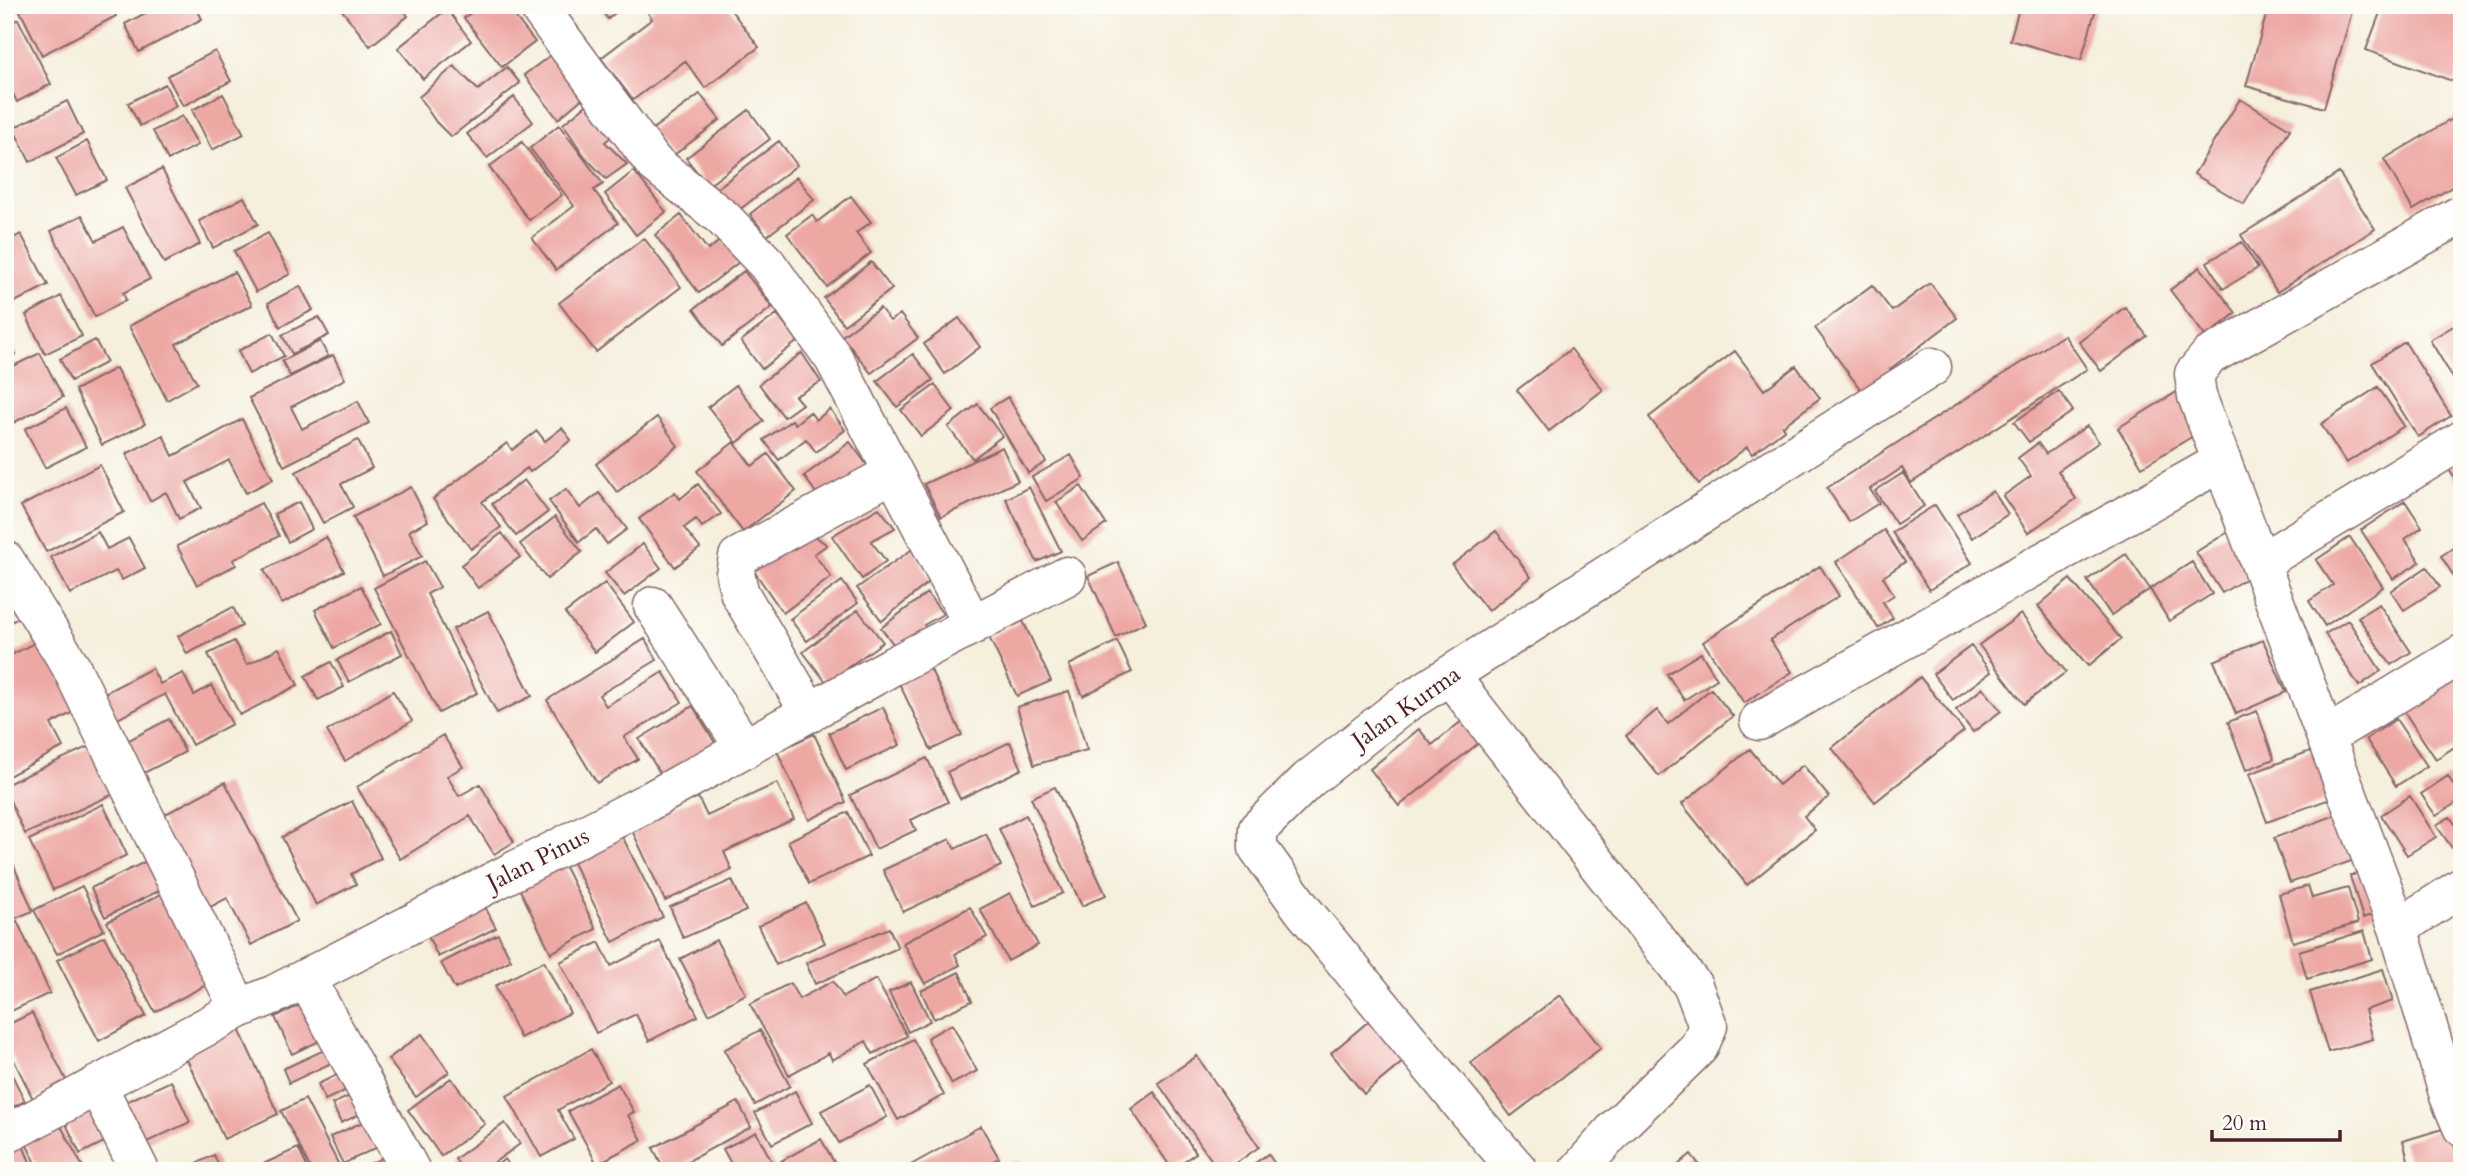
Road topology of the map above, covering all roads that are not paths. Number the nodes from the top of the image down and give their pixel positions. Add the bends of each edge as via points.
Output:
1 (537, 5) edge
2 (2462, 214) edge
3 (1932, 367) dead end
4 (2462, 440) edge
5 (2221, 462) junction
6 (893, 473) junction
7 (5, 560) edge
8 (2259, 563) junction
9 (1067, 576) dead end
10 (653, 606) dead end
11 (972, 625) junction
12 (2462, 654) edge
13 (1450, 676) junction
14 (810, 713) junction
15 (1759, 721) dead end
16 (2327, 736) junction
17 (745, 750) junction
18 (2462, 887) edge
19 (2398, 928) junction
20 (306, 978) junction
21 (239, 1009) junction
22 (97, 1085) junction
23 (2458, 1104) edge
24 (5, 1135) edge
25 (140, 1171) edge
26 (411, 1171) edge
27 (1520, 1171) edge
28 (1578, 1171) edge

1 - 6 street via 653,162 723,218 767,264 834,359
2 - 5 street via 2209,356 2194,374 2197,396
3 - 13 street, Jalan Kurma
4 - 8 street
5 - 8 street
5 - 15 street
6 - 11 street
6 - 14 street via 738,557 735,574 740,594
7 - 21 street via 70,665
8 - 16 street
9 - 11 street, Jalan Pinus
10 - 17 street
11 - 14 street, Jalan Pinus
12 - 16 street
13 - 27 street, Jalan Kurma via 1403,705 1308,780 1258,829 1258,848 1302,909
13 - 28 street via 1693,986 1709,1026 1699,1047
14 - 17 street, Jalan Pinus
16 - 19 street
17 - 20 street, Jalan Pinus
18 - 19 street
19 - 23 street
20 - 21 street, Jalan Pinus
20 - 26 street
21 - 22 street, Jalan Pinus
22 - 24 street, Jalan Pinus
22 - 25 street

